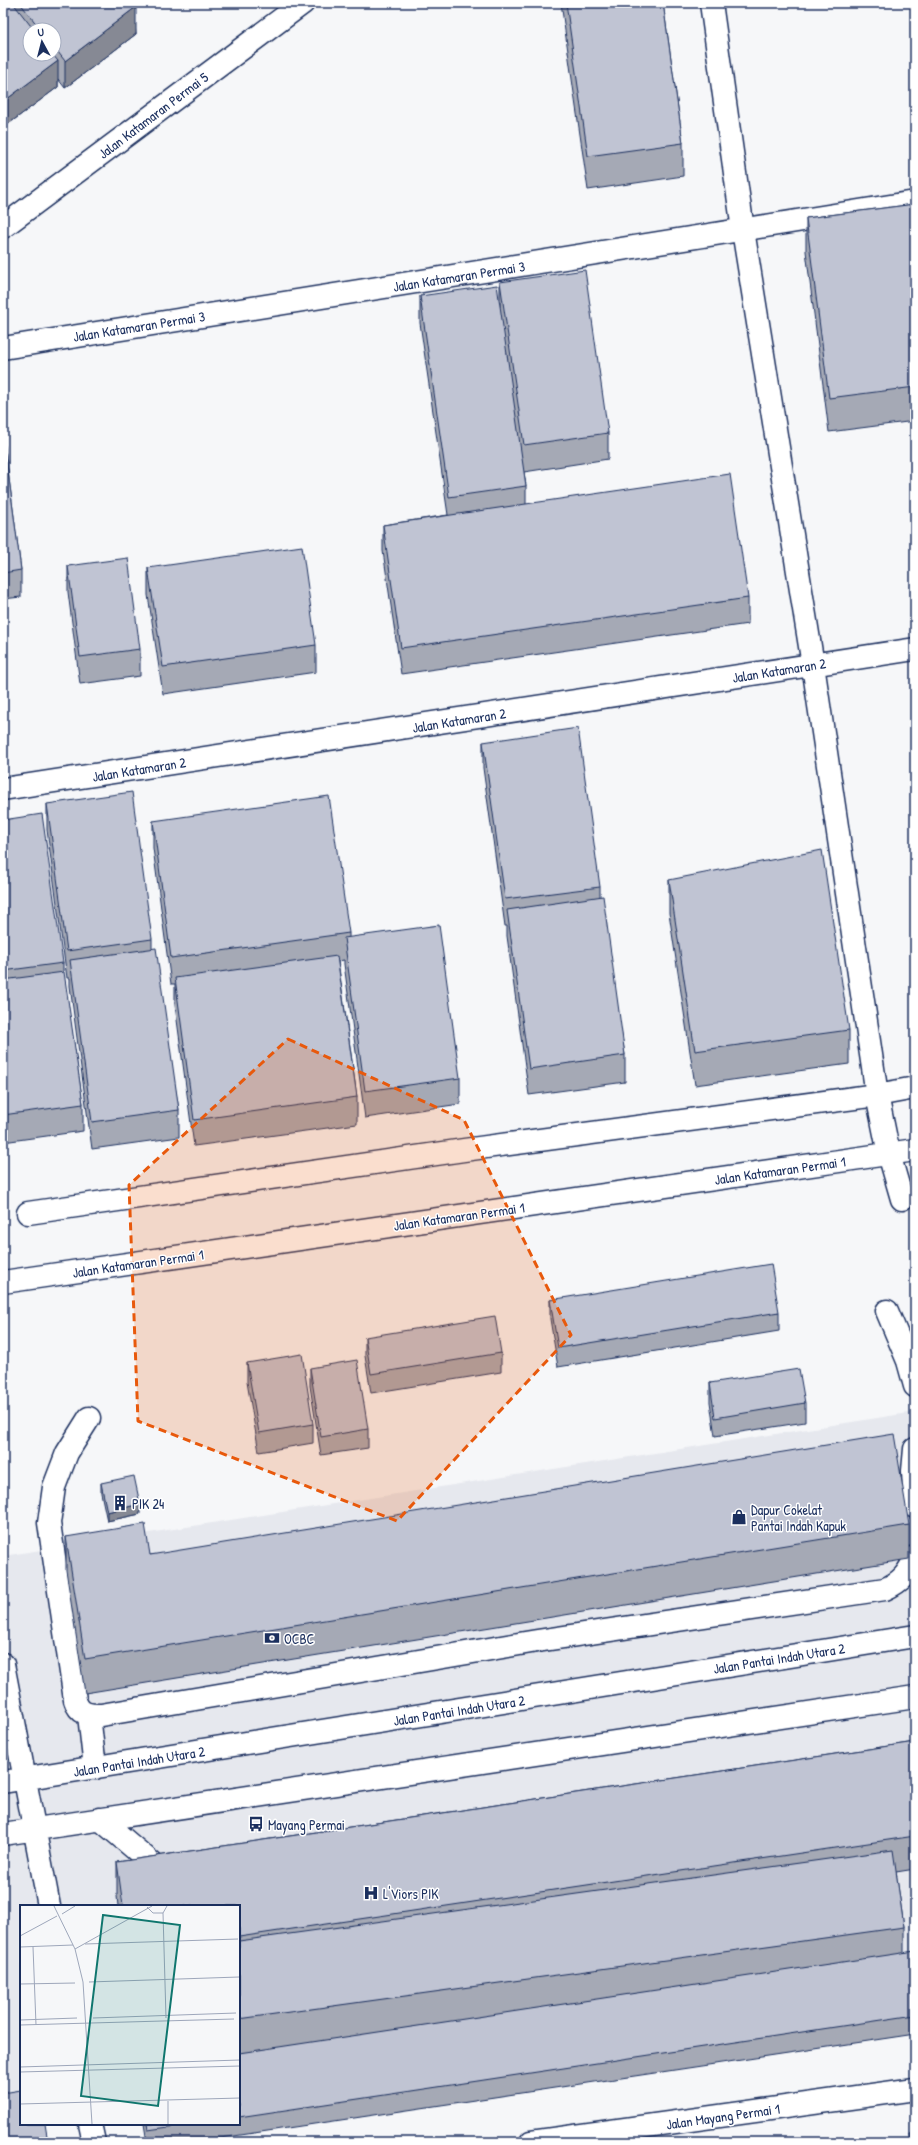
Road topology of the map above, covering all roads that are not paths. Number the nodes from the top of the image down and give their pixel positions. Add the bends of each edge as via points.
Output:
1 (303, 3) edge
2 (711, 3) edge
3 (915, 202) edge
4 (3, 227) edge
5 (743, 230) junction
6 (3, 348) edge
7 (915, 649) edge
8 (813, 665) junction
9 (3, 789) edge
10 (915, 1088) edge
11 (877, 1095) junction
12 (915, 1150) edge
13 (889, 1154) junction
14 (902, 1198) dead end
15 (28, 1213) dead end
16 (3, 1282) edge
17 (887, 1311) dead end
18 (915, 1386) edge
19 (89, 1418) dead end
20 (915, 1449) edge
21 (915, 1507) edge
22 (915, 1557) edge
23 (915, 1636) edge
24 (3, 1664) edge
25 (915, 1697) edge
26 (89, 1715) junction
27 (95, 1768) junction
28 (13, 1780) edge
29 (100, 1819) junction
30 (34, 1829) junction
31 (3, 1834) edge
32 (185, 1879) edge
33 (49, 1905) edge
34 (915, 2089) edge
35 (90, 2125) edge
36 (94, 2142) edge
37 (531, 2142) edge

1 - 4 street, Jalan Katamaran Permai 5
2 - 5 street
3 - 5 street, Jalan Katamaran Permai 3
5 - 6 street, Jalan Katamaran Permai 3
5 - 8 street
7 - 8 street, Jalan Katamaran 2
8 - 9 street, Jalan Katamaran 2
8 - 11 street
10 - 11 street
11 - 13 street
11 - 15 street via 472,1148
12 - 13 street, Jalan Katamaran Permai 1
13 - 14 street
13 - 16 street, Jalan Katamaran Permai 1
17 - 18 street via 908,1361
19 - 26 street via 67,1453 54,1487 49,1523 75,1700 82,1713
20 - 21 street via 912,1470
22 - 26 street via 904,1577 885,1589 537,1641
23 - 27 street, Jalan Pantai Indah Utara 2
24 - 28 street
25 - 29 street
26 - 27 street
27 - 28 street, Jalan Pantai Indah Utara 2
28 - 30 street
29 - 30 street
29 - 32 street via 167,1876
30 - 31 street
30 - 33 street
34 - 37 street, Jalan Mayang Permai 1
35 - 36 street

